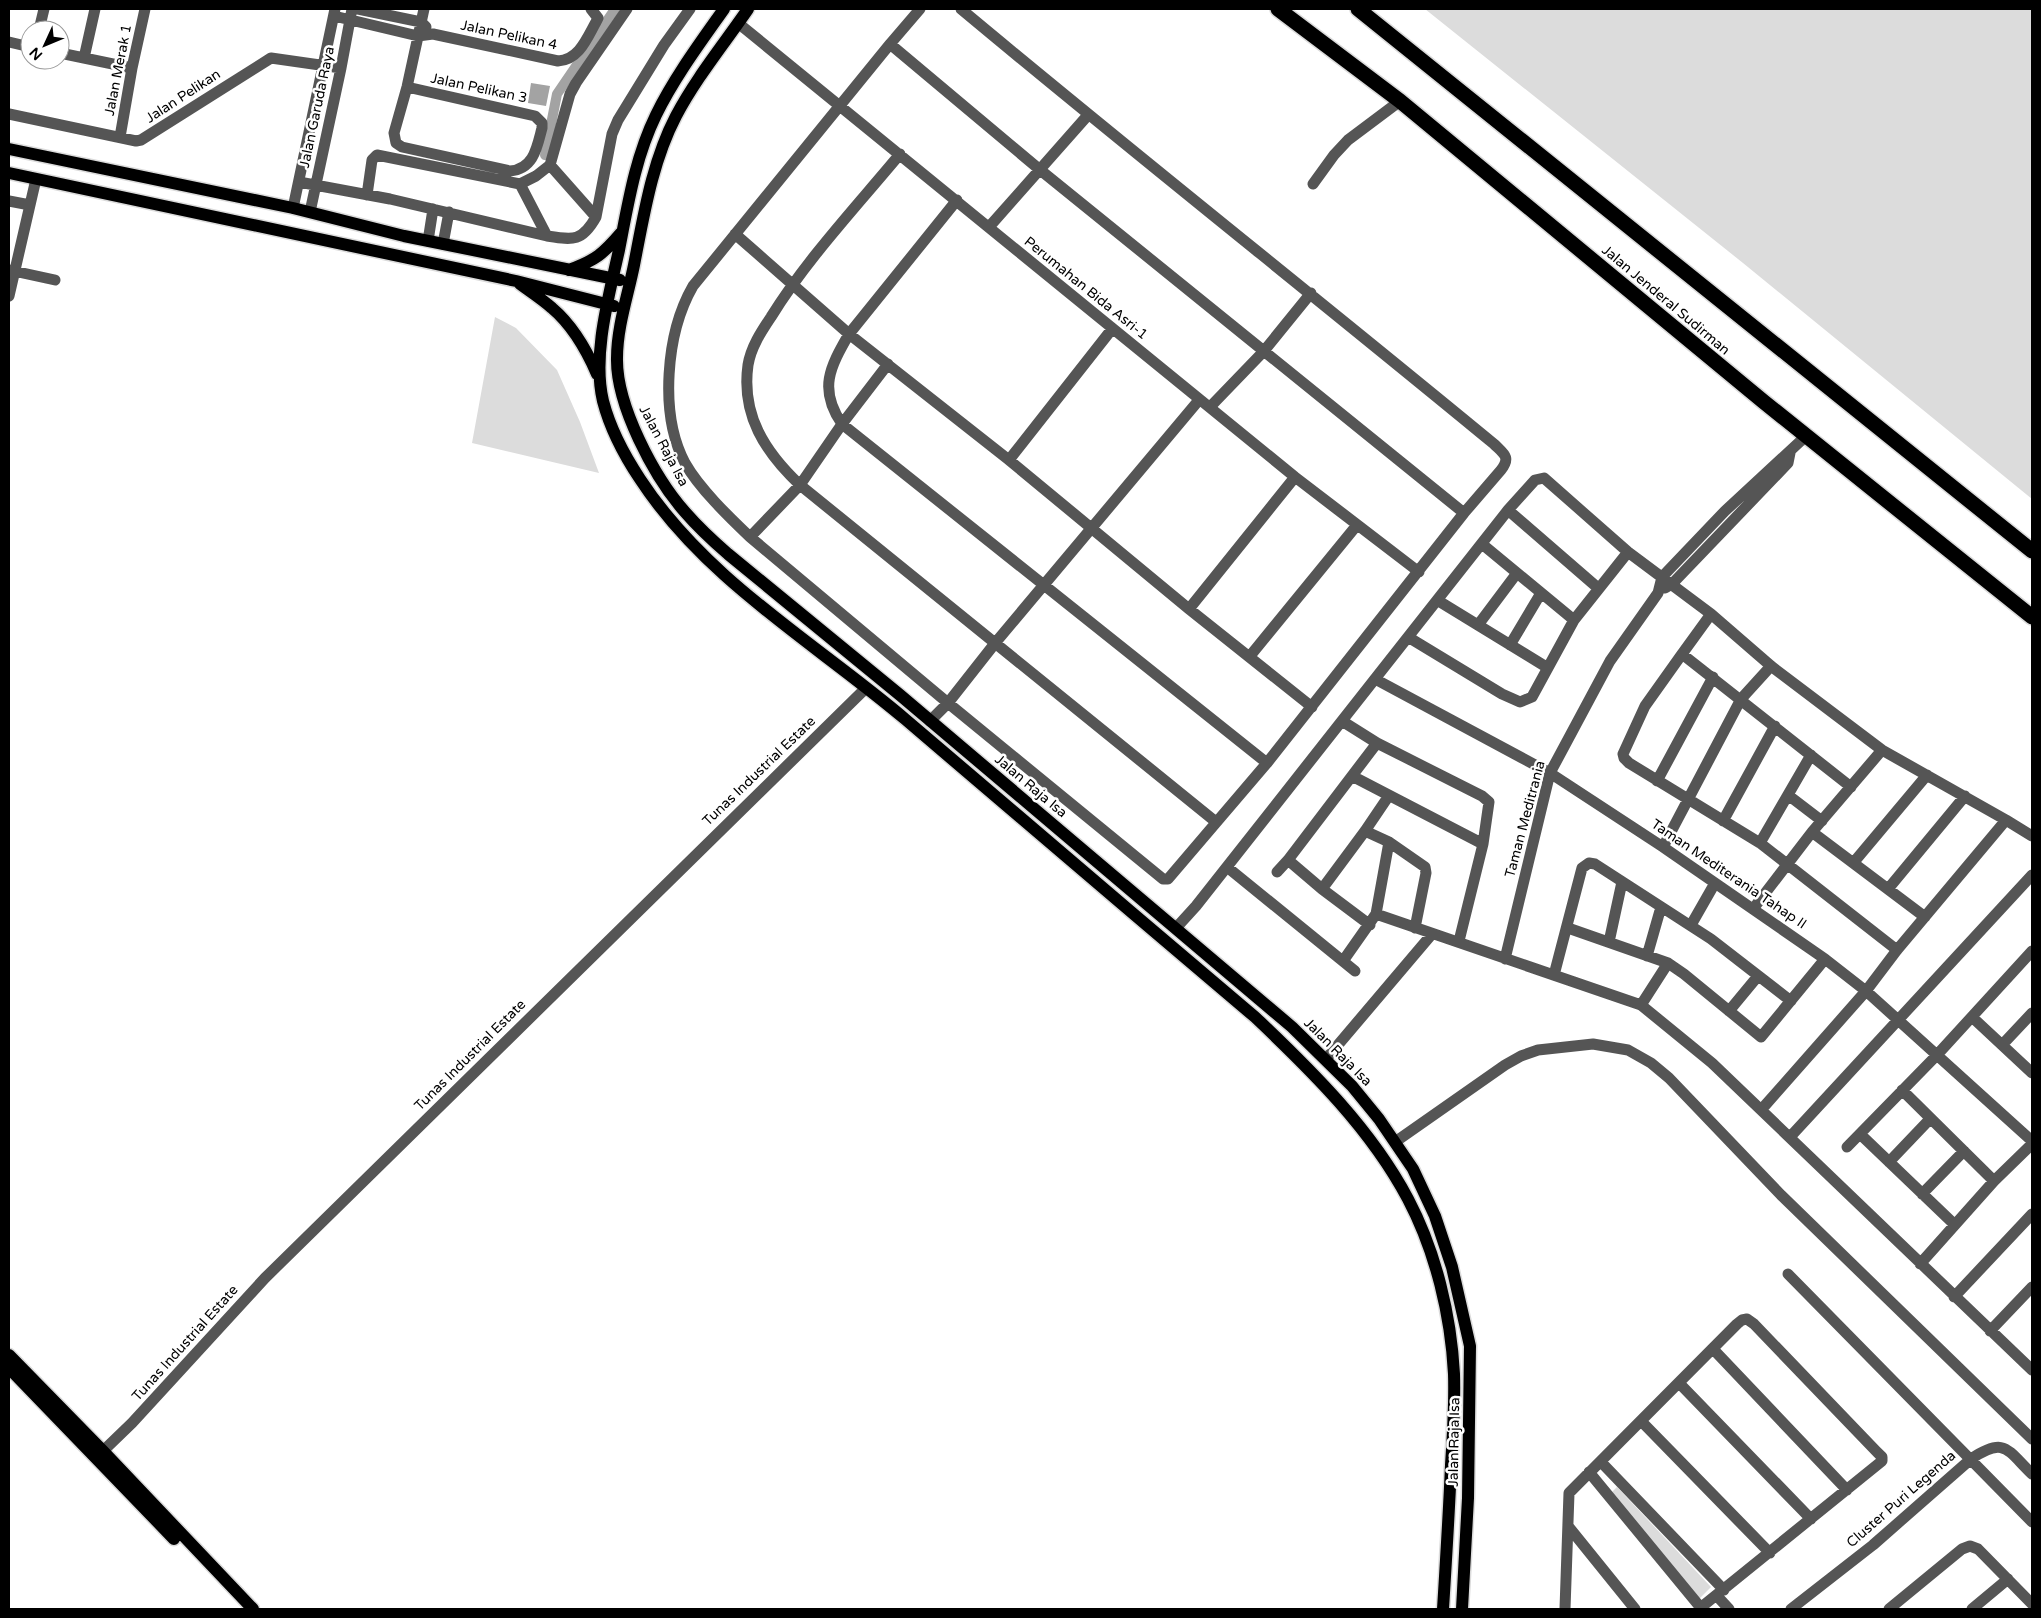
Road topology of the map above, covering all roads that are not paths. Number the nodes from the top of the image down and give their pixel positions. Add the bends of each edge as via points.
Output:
1 (95, 9) edge
2 (145, 9) edge
3 (358, 9) edge
4 (424, 9) edge
5 (591, 9) edge
6 (627, 9) edge
7 (690, 9) edge
8 (723, 9) edge
9 (748, 9) edge
10 (920, 9) edge
11 (961, 9) edge
12 (1278, 9) edge
13 (1358, 9) edge
14 (335, 12) edge
15 (351, 14) edge
16 (422, 22) junction
17 (738, 23) junction
18 (433, 34) junction
19 (418, 36) junction
20 (890, 44) junction
21 (70, 55) edge
22 (84, 58) junction
23 (325, 64) junction
24 (132, 68) junction
25 (341, 68) junction
26 (407, 87) junction
27 (1400, 101) junction
28 (840, 105) junction
29 (9, 114) edge
30 (1088, 115) junction
31 (310, 132) junction
32 (120, 137) junction
33 (326, 137) junction
34 (9, 150) edge
35 (900, 154) junction
36 (550, 165) junction
37 (1039, 169) junction
38 (9, 173) edge
39 (36, 179) junction
40 (299, 182) junction
41 (520, 184) junction
42 (1313, 184) dead end
43 (316, 186) junction
44 (366, 195) junction
45 (957, 200) junction
46 (9, 201) edge
47 (30, 205) junction
48 (293, 208) junction
49 (433, 210) junction
50 (310, 212) junction
51 (449, 212) junction
52 (596, 217) junction
53 (989, 228) junction
54 (622, 231) junction
55 (735, 234) junction
56 (548, 236) junction
57 (428, 241) junction
58 (443, 244) junction
59 (569, 270) junction
60 (12, 271) edge
61 (613, 278) junction
62 (55, 280) dead end
63 (516, 281) junction
64 (630, 282) junction
65 (791, 285) junction
66 (1312, 293) junction
67 (9, 296) edge
68 (608, 304) junction
69 (624, 309) junction
70 (1112, 329) junction
71 (849, 334) junction
72 (1264, 351) junction
73 (888, 364) junction
74 (600, 381) junction
75 (1199, 400) junction
76 (1210, 408) junction
77 (842, 424) junction
78 (1806, 436) junction
79 (1009, 460) junction
80 (1295, 477) junction
81 (800, 485) junction
82 (1508, 510) junction
83 (1464, 513) junction
84 (1357, 525) junction
85 (1091, 529) junction
86 (750, 537) junction
87 (1482, 544) junction
88 (2032, 551) edge
89 (1628, 552) junction
90 (1419, 572) junction
91 (1517, 573) junction
92 (1667, 580) junction
93 (1044, 586) junction
94 (1598, 588) junction
95 (1541, 593) junction
96 (1438, 600) junction
97 (1189, 609) junction
98 (1710, 614) junction
99 (2032, 617) edge
100 (1574, 620) junction
101 (1478, 625) junction
102 (1408, 638) junction
103 (996, 642) junction
104 (1510, 645) junction
105 (1682, 654) junction
106 (1250, 656) junction
107 (1771, 666) junction
108 (1548, 668) junction
109 (876, 676) junction
110 (1713, 677) junction
111 (1375, 679) junction
112 (866, 688) junction
113 (1741, 699) junction
114 (948, 703) junction
115 (1312, 706) junction
116 (930, 721) junction
117 (1342, 722) junction
118 (1775, 726) junction
119 (1377, 743) junction
120 (1882, 750) junction
121 (1811, 755) junction
122 (1267, 763) junction
123 (1550, 773) junction
124 (1927, 775) junction
125 (1352, 776) junction
126 (1657, 781) junction
127 (1851, 787) junction
128 (1788, 796) junction
129 (1966, 796) junction
130 (1388, 797) junction
131 (1689, 798) junction
132 (2006, 820) junction
133 (1723, 821) junction
134 (1822, 821) junction
135 (1216, 822) junction
136 (1365, 832) junction
137 (1812, 832) junction
138 (2032, 836) edge
139 (1389, 842) junction
140 (1760, 843) junction
141 (1483, 844) junction
142 (1663, 847) junction
143 (1288, 860) junction
144 (1854, 862) junction
145 (1789, 864) junction
146 (1227, 867) junction
147 (1277, 872) dead end
148 (2032, 875) edge
149 (1622, 882) junction
150 (1715, 882) junction
151 (1322, 889) junction
152 (1888, 889) junction
153 (1661, 907) junction
154 (1753, 908) junction
155 (1376, 914) junction
156 (1925, 917) junction
157 (1370, 925) junction
158 (1691, 925) junction
159 (1176, 928) junction
160 (1415, 928) junction
161 (1568, 928) junction
162 (1432, 934) junction
163 (1459, 942) junction
164 (1609, 942) junction
165 (1897, 950) junction
166 (2032, 951) edge
167 (1647, 956) junction
168 (1505, 959) junction
169 (1825, 959) junction
170 (1343, 961) junction
171 (1668, 963) junction
172 (1355, 971) dead end
173 (1554, 975) junction
174 (1758, 976) junction
175 (1866, 991) junction
176 (1791, 1001) junction
177 (1641, 1005) junction
178 (1729, 1011) junction
179 (2032, 1014) edge
180 (1972, 1016) junction
181 (1898, 1021) junction
182 (2002, 1045) junction
183 (1936, 1056) junction
184 (1326, 1059) junction
185 (2032, 1073) edge
186 (1902, 1090) junction
187 (1761, 1110) junction
188 (1930, 1119) junction
189 (1860, 1134) junction
190 (1790, 1137) junction
191 (1395, 1142) junction
192 (2032, 1142) edge
193 (1847, 1147) dead end
194 (1964, 1152) junction
195 (1890, 1162) junction
196 (1994, 1181) junction
197 (1922, 1194) junction
198 (2032, 1214) edge
199 (1955, 1225) junction
200 (1446, 1249) junction
201 (1430, 1253) junction
202 (1920, 1264) junction
203 (1788, 1274) dead end
204 (2030, 1295) edge
205 (1954, 1297) junction
206 (1990, 1331) junction
207 (1713, 1349) junction
208 (9, 1355) edge
209 (9, 1368) edge
210 (2032, 1370) edge
211 (1680, 1384) junction
212 (1642, 1422) junction
213 (2032, 1440) edge
214 (103, 1451) junction
215 (1971, 1459) junction
216 (1601, 1462) junction
217 (1589, 1472) junction
218 (2032, 1474) edge
219 (1847, 1490) junction
220 (1811, 1520) junction
221 (2032, 1522) edge
222 (1568, 1526) junction
223 (1770, 1553) junction
224 (2008, 1579) junction
225 (1711, 1602) edge
226 (2032, 1604) edge
227 (1567, 1607) edge
228 (242, 1609) edge
229 (252, 1609) edge
230 (1443, 1609) edge
231 (1462, 1609) edge
232 (1635, 1609) edge
233 (1729, 1609) edge
234 (1791, 1609) edge
235 (1889, 1609) edge
236 (1972, 1609) edge

1 - 22 street
2 - 24 street, Jalan Merak 1
3 - 16 street
4 - 16 street
5 - 18 street, Jalan Pelikan 4 via 598,18 578,53 567,61
6 - 36 street via 570,94
7 - 52 street via 618,120 612,134
8 - 54 main road, Jalan Raja Isa via 667,93 655,117 634,172
9 - 17 main road, Jalan Raja Isa
10 - 20 street
11 - 30 street
12 - 27 highway, Jalan Jenderal Sudirman
13 - 88 highway
14 - 15 street
14 - 23 street
15 - 19 street
15 - 25 street, Jalan Garuda Raya
16 - 18 street
16 - 19 street
17 - 28 street, Perumahan Bida Asri-1
17 - 64 main road, Jalan Raja Isa via 676,116 660,154
18 - 19 street, Jalan Pelikan 4
19 - 26 street
20 - 28 street
20 - 37 street
21 - 22 street
22 - 24 street
23 - 25 street, Jalan Pelikan
23 - 31 street
23 - 32 street, Jalan Pelikan via 271,58 146,138
24 - 32 street, Jalan Merak 1
25 - 33 street, Jalan Garuda Raya
26 - 26 street, Jalan Pelikan 3 via 394,133 396,143 402,147 510,171 522,168 535,155 542,123 531,114
27 - 42 street via 1348,140
27 - 78 highway, Jalan Jenderal Sudirman
28 - 35 street, Perumahan Bida Asri-1
28 - 55 street
29 - 32 street, Jalan Pelikan
30 - 37 street
30 - 66 street
31 - 33 street
31 - 40 street
33 - 43 street, Jalan Garuda Raya
34 - 48 main road
35 - 45 street, Perumahan Bida Asri-1
35 - 65 street
36 - 41 street
36 - 52 street
37 - 53 street
37 - 72 street
38 - 39 main road
39 - 47 street
39 - 63 main road
40 - 43 street
40 - 48 street
41 - 44 street via 377,155 372,160
41 - 56 street
43 - 44 street
43 - 50 street, Jalan Garuda Raya
44 - 49 street
45 - 53 street, Perumahan Bida Asri-1
45 - 71 street
46 - 47 street
47 - 60 street
48 - 50 main road
49 - 51 street
49 - 57 street
50 - 57 main road
51 - 56 street
51 - 58 street
52 - 56 street via 590,228 578,238 570,240
53 - 70 street, Perumahan Bida Asri-1
54 - 59 main road via 609,248 592,261
54 - 61 main road, Jalan Raja Isa
55 - 65 street
55 - 86 street via 687,296 676,326 669,382 671,416 686,464 729,517
57 - 58 main road
58 - 59 main road
59 - 61 main road
60 - 62 street
60 - 67 street
61 - 64 main road
61 - 68 main road, Jalan Raja Isa
63 - 68 main road
63 - 74 main road via 553,308 590,358
64 - 69 main road, Jalan Raja Isa
65 - 71 street
65 - 81 street via 754,344 747,383 749,405 757,430 780,465
66 - 72 street
66 - 83 street via 1503,453 1507,463
68 - 69 main road
68 - 74 main road, Jalan Raja Isa via 599,350
69 - 109 main road, Jalan Raja Isa via 616,358 618,383 641,443 671,494 728,554
70 - 75 street, Perumahan Bida Asri-1
70 - 79 street
71 - 73 street
71 - 77 street via 828,378 831,404
72 - 76 street
72 - 83 street
73 - 77 street
73 - 79 street
74 - 112 main road, Jalan Raja Isa via 604,402 625,455 673,525 724,575
75 - 76 street, Perumahan Bida Asri-1
75 - 85 street
76 - 80 street, Perumahan Bida Asri-1
77 - 81 street
77 - 93 street
78 - 92 street, Taman Meditrania
78 - 99 highway, Jalan Jenderal Sudirman
79 - 85 street
80 - 84 street, Perumahan Bida Asri-1
80 - 97 street
81 - 86 street
81 - 103 street
82 - 87 street
82 - 89 street via 1536,480 1544,478
82 - 94 street
83 - 90 street
84 - 90 street, Perumahan Bida Asri-1
84 - 106 street
85 - 93 street
85 - 97 street
86 - 114 street
87 - 91 street
87 - 96 street
89 - 92 street
89 - 94 street
90 - 115 street
91 - 95 street
91 - 101 street
92 - 98 street
92 - 123 street, Taman Meditrania via 1610,661
93 - 103 street
93 - 122 street
94 - 100 street
95 - 100 street
95 - 104 street
96 - 101 street
96 - 102 street
97 - 106 street
98 - 105 street
98 - 107 street
100 - 108 street
101 - 104 street
102 - 108 street via 1520,702 1532,697
102 - 111 street
103 - 114 street
103 - 135 street
104 - 108 street
105 - 110 street
105 - 126 street via 1645,706 1623,754 1629,763
106 - 115 street
107 - 113 street
107 - 120 street
109 - 112 main road
109 - 116 main road, Jalan Raja Isa
110 - 113 street
110 - 126 street
111 - 117 street
111 - 123 street, Taman Mediterania Tahap II
112 - 201 main road, Jalan Raja Isa via 1255,1017 1306,1065 1381,1156 1408,1198
112 - 214 street, Tunas Industrial Estate via 265,1278
113 - 118 street
113 - 131 street
114 - 116 street
114 - 135 street via 1163,879 1168,880 1172,876
115 - 122 street
116 - 159 main road, Jalan Raja Isa
117 - 119 street
117 - 146 street
118 - 121 street
118 - 133 street
119 - 125 street
119 - 141 street via 1488,800 1490,805
120 - 124 street
120 - 127 street
121 - 127 street
121 - 128 street
122 - 135 street
123 - 142 street, Taman Mediterania Tahap II
123 - 168 street, Taman Meditrania
124 - 129 street
124 - 144 street
125 - 130 street
125 - 143 street
126 - 131 street
127 - 134 street
128 - 134 street
128 - 140 street
129 - 132 street
129 - 152 street
130 - 136 street
130 - 141 street
131 - 133 street
131 - 142 street
132 - 138 street
132 - 156 street
133 - 140 street
134 - 137 street
136 - 139 street
136 - 151 street
137 - 144 street
137 - 145 street
139 - 155 street
139 - 160 street via 1426,868
140 - 145 street
141 - 163 street
142 - 150 street, Taman Mediterania Tahap II
143 - 147 street
143 - 151 street
144 - 152 street
145 - 154 street
145 - 165 street
146 - 159 street
146 - 170 street
148 - 181 street
149 - 153 street
149 - 161 street via 1595,864 1589,863 1582,868
149 - 164 street
150 - 154 street, Taman Mediterania Tahap II
150 - 158 street
151 - 157 street
152 - 156 street
153 - 158 street
153 - 167 street
154 - 169 street, Taman Mediterania Tahap II
155 - 157 street
155 - 160 street
156 - 165 street
157 - 170 street
158 - 174 street
159 - 184 main road, Jalan Raja Isa
160 - 162 street
161 - 164 street
161 - 173 street
162 - 163 street
162 - 184 street
163 - 168 street
164 - 167 street
165 - 175 street
166 - 180 street
167 - 171 street
168 - 173 street
169 - 175 street, Taman Mediterania Tahap II
169 - 176 street
170 - 172 street
171 - 177 street
171 - 178 street
173 - 177 street
174 - 176 street
174 - 178 street
175 - 181 street, Taman Mediterania Tahap II
175 - 187 street
176 - 178 street via 1761,1037
177 - 187 street via 1712,1062
179 - 182 street
180 - 182 street
180 - 183 street
181 - 183 street, Taman Mediterania Tahap II
181 - 190 street
182 - 185 street
183 - 186 street
183 - 192 street, Taman Mediterania Tahap II
184 - 191 main road, Jalan Raja Isa via 1379,1118
186 - 188 street
186 - 189 street
187 - 190 street
188 - 194 street
188 - 195 street
189 - 193 street
189 - 195 street
190 - 202 street
191 - 200 main road, Jalan Raja Isa via 1424,1190
191 - 213 street via 1521,1056 1538,1050 1593,1044 1635,1053 1669,1078 1782,1195
192 - 196 street
194 - 196 street
194 - 197 street
195 - 197 street
196 - 199 street
197 - 199 street
198 - 205 street
199 - 202 street
200 - 201 main road
200 - 231 main road, Jalan Raja Isa via 1470,1346 1468,1498
201 - 230 main road, Jalan Raja Isa via 1446,1309 1454,1374
202 - 205 street
203 - 215 street
204 - 206 street
205 - 206 street
206 - 210 street
207 - 211 street
207 - 219 street
207 - 219 street via 1742,1320 1750,1321 1876,1451 1881,1463
208 - 214 main road
209 - 228 main road
211 - 212 street
211 - 220 street
212 - 216 street
212 - 223 street
214 - 229 main road
215 - 218 street, Cluster Puri Legenda via 1988,1448 2003,1446
215 - 221 street
215 - 234 street, Cluster Puri Legenda via 1873,1545
216 - 217 street
216 - 225 street
217 - 222 street via 1569,1494
217 - 225 street
219 - 220 street
220 - 223 street
222 - 227 street
222 - 232 street
223 - 225 street
224 - 226 street
224 - 235 street via 1978,1549 1966,1546
224 - 236 street
225 - 233 street

